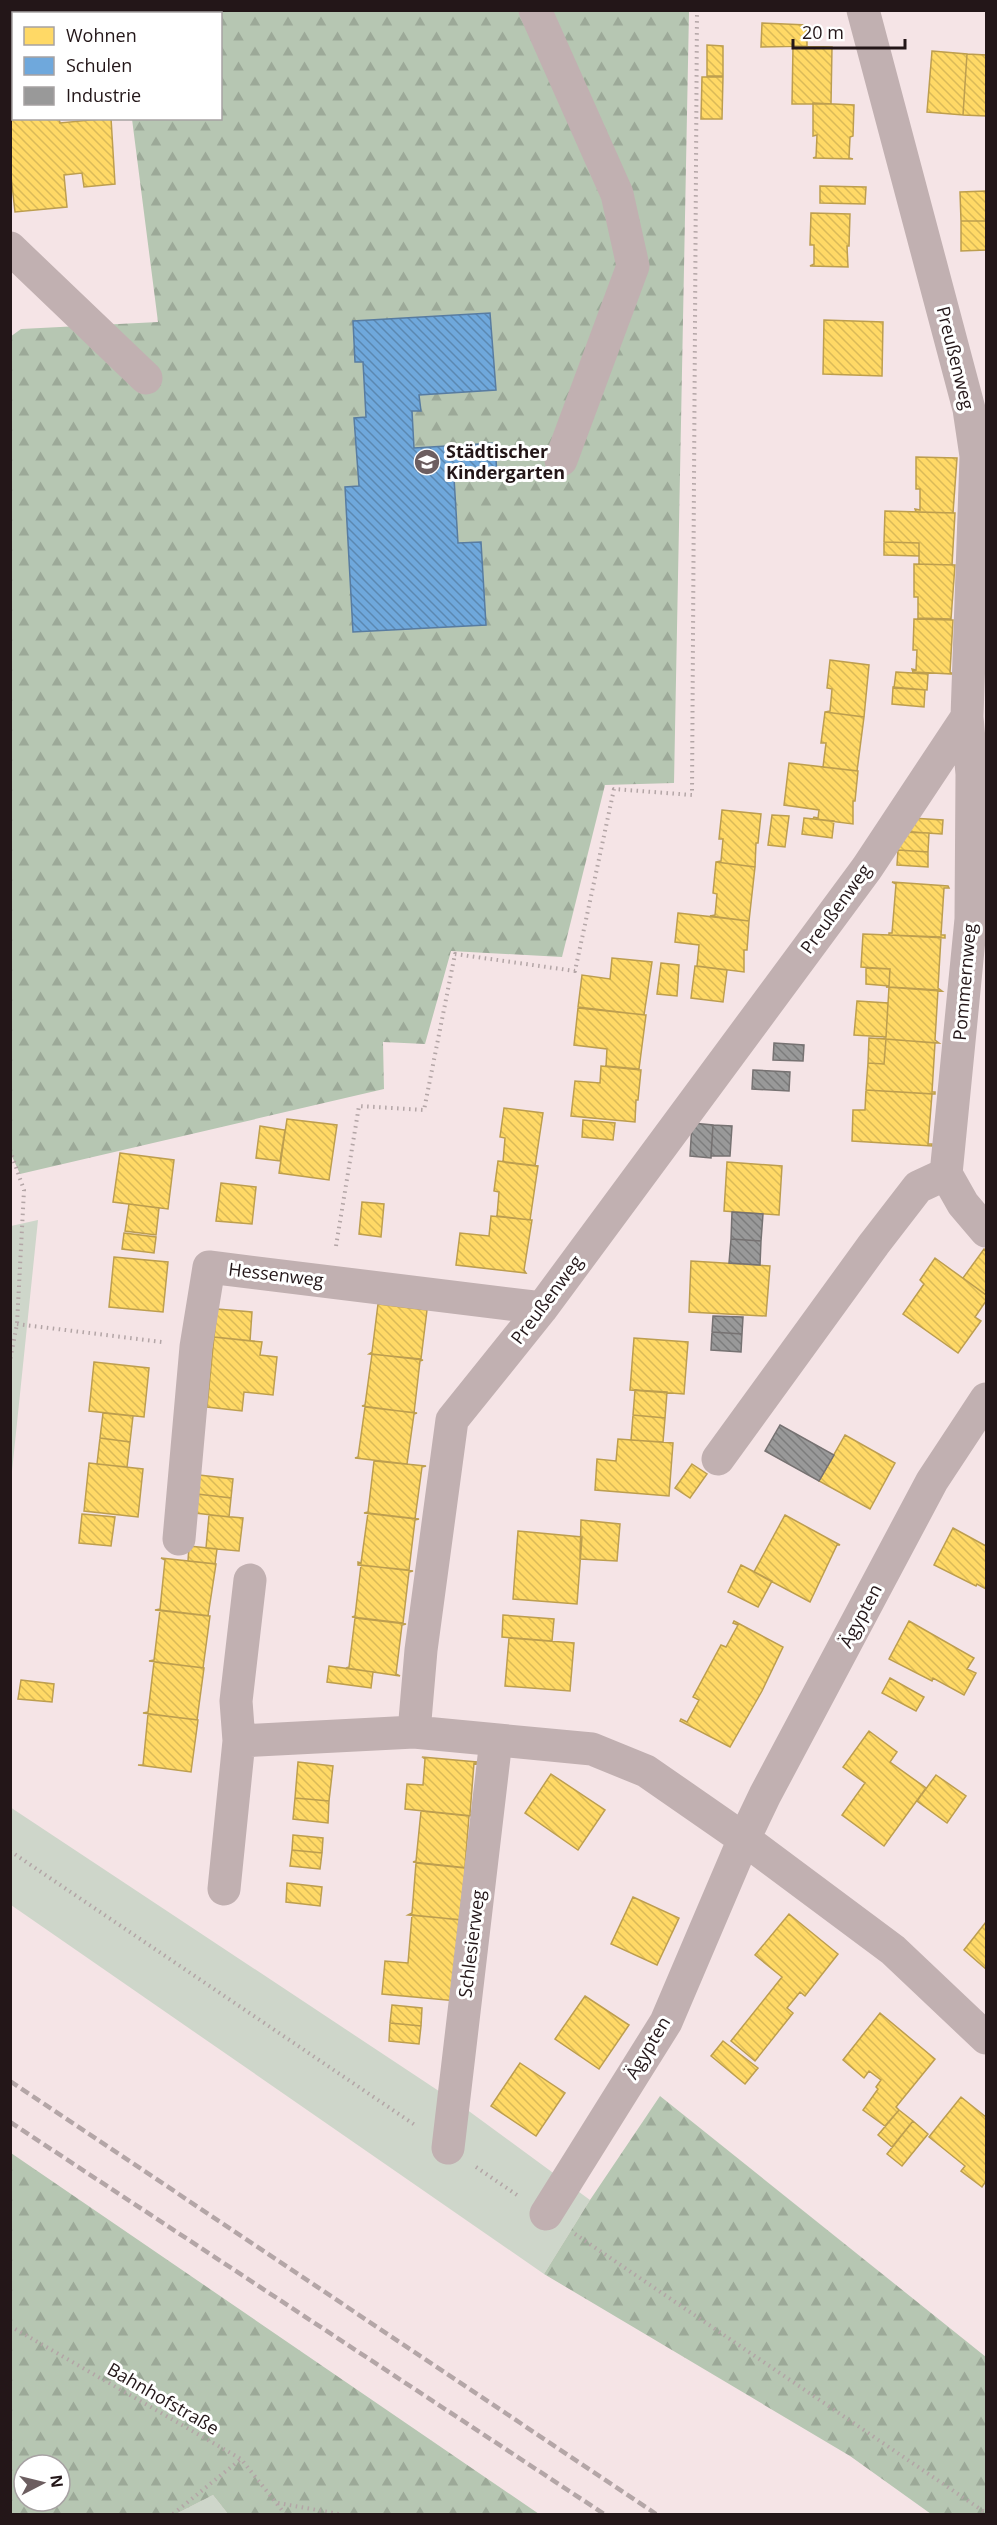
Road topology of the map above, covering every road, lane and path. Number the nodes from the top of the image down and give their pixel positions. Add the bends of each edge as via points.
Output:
1 (535, 10) edge
2 (697, 10) edge
3 (863, 10) edge
4 (10, 248) edge
5 (146, 378) dead end
6 (561, 460) dead end
7 (967, 717) junction
8 (10, 1150) edge
9 (946, 1174) junction
10 (987, 1231) edge
11 (331, 1282) junction
12 (542, 1308) junction
13 (17, 1324) junction
14 (196, 1347) junction
15 (10, 1360) edge
16 (987, 1399) edge
17 (718, 1459) dead end
18 (179, 1539) dead end
19 (250, 1580) dead end
20 (414, 1732) junction
21 (496, 1740) junction
22 (239, 1742) junction
23 (744, 1839) junction
24 (10, 1851) edge
25 (224, 1889) dead end
26 (987, 2038) edge
27 (448, 2148) junction
28 (546, 2214) junction
29 (10, 2326) edge
30 (241, 2459) junction
31 (277, 2502) junction
32 (987, 2513) edge
33 (173, 2514) edge
34 (285, 2514) edge
35 (339, 2514) edge

1 - 6 street via 617,194 633,266
2 - 11 path via 692,795 614,789 574,971 455,954 424,1110 359,1106
3 - 7 street, Preußenweg via 969,409 976,456
4 - 5 street
7 - 9 street, Pommernweg via 972,774 971,919
7 - 12 street, Preußenweg via 867,868
8 - 13 path via 24,1190
9 - 10 street via 963,1204
9 - 17 street via 918,1188
11 - 12 street, Hessenweg
11 - 14 street, Hessenweg via 209,1267
12 - 20 street, Preußenweg via 452,1419
13 - 14 path
13 - 15 path
14 - 18 street, Hessenweg
16 - 23 street, Ägypten via 932,1481
19 - 22 street via 236,1701
20 - 21 street
20 - 22 street
21 - 23 street via 592,1749 646,1771
21 - 27 street, Schlesierweg
22 - 25 street
23 - 26 street via 893,1950
23 - 28 street, Ägypten via 666,2022
24 - 27 path
27 - 28 path
28 - 32 path
29 - 30 path, Bahnhofstraße
30 - 31 path, Bahnhofstraße
30 - 33 path
31 - 34 path, Bahnhofstraße
31 - 35 path

